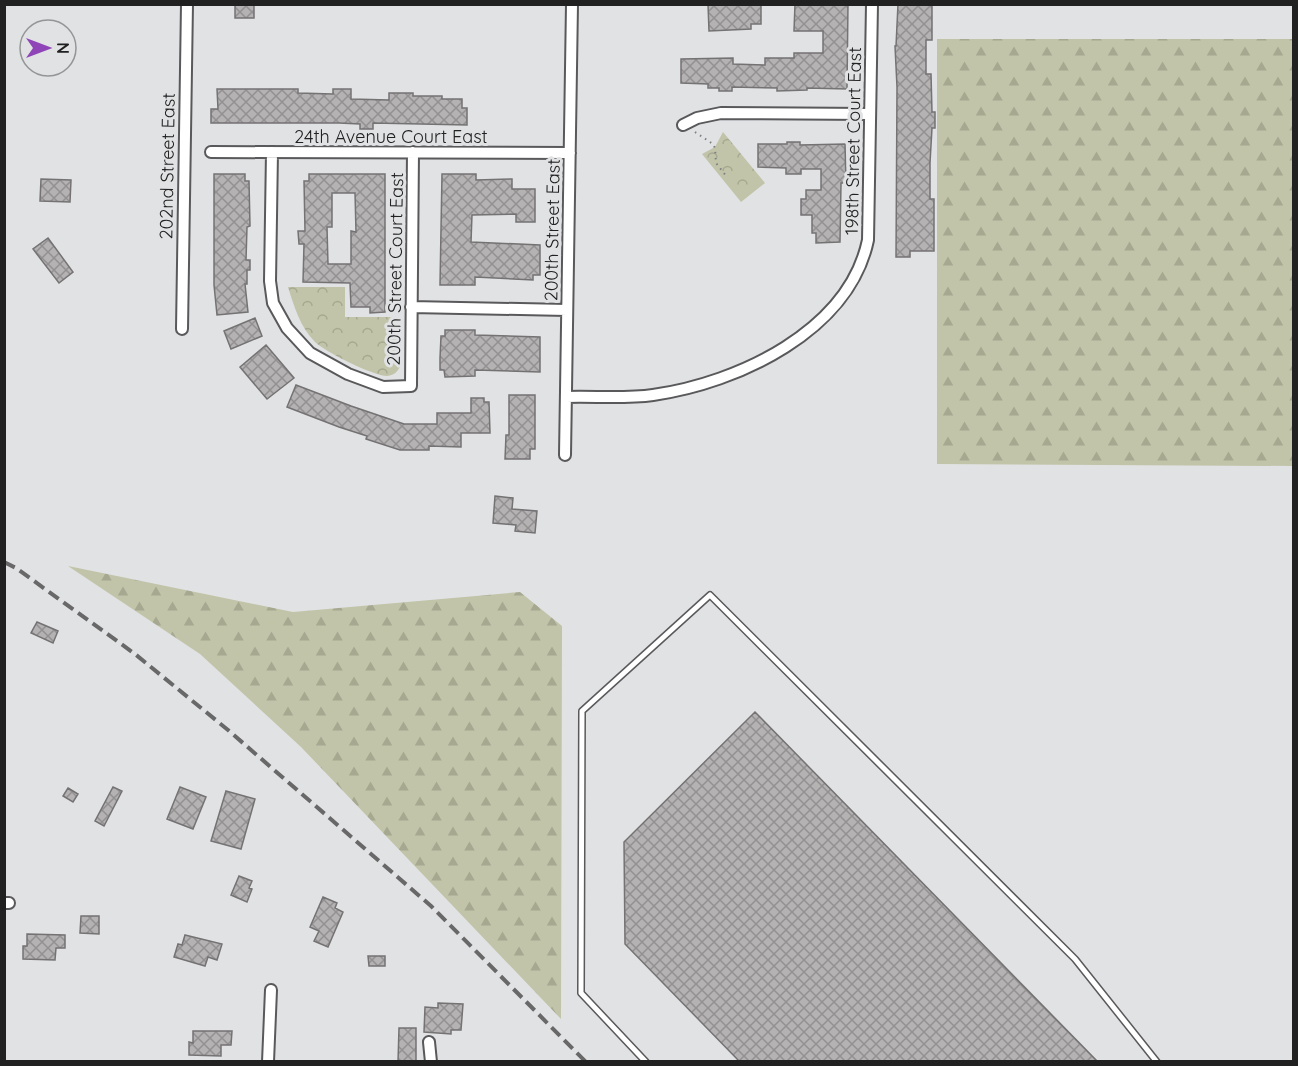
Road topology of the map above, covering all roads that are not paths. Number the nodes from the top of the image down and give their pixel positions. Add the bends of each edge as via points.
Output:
1 (187, 4) edge
2 (572, 4) edge
3 (872, 4) edge
4 (870, 114) junction
5 (683, 125) road end
6 (211, 152) dead end
7 (272, 152) junction
8 (413, 152) junction
9 (570, 153) junction
10 (411, 307) junction
11 (567, 310) junction
12 (182, 329) dead end
13 (566, 397) junction
14 (565, 456) dead end
15 (271, 990) dead end
16 (429, 1042) dead end
17 (268, 1062) edge
18 (431, 1062) edge
19 (646, 1062) edge
20 (1157, 1062) edge

1 - 12 street, 202nd Street East
2 - 9 street, 200th Street East
3 - 4 street, 198th Street Court East
4 - 5 street via 721,113
4 - 13 street, 198th Street Court East via 868,240 858,271 835,306 792,342 760,362 719,378 651,395
6 - 7 street, 24th Avenue Court East
7 - 8 street, 24th Avenue Court East
7 - 10 street, 200th Street Court East via 270,281 273,303 287,328 310,353 348,374 383,387 411,386
8 - 9 street, 24th Avenue Court East
8 - 10 street, 200th Street Court East
9 - 11 street, 200th Street East
10 - 11 street
11 - 13 street, 200th Street East
13 - 14 street, 200th Street East
15 - 17 street
16 - 18 street
19 - 20 lane via 581,993 582,711 710,595 1075,959

